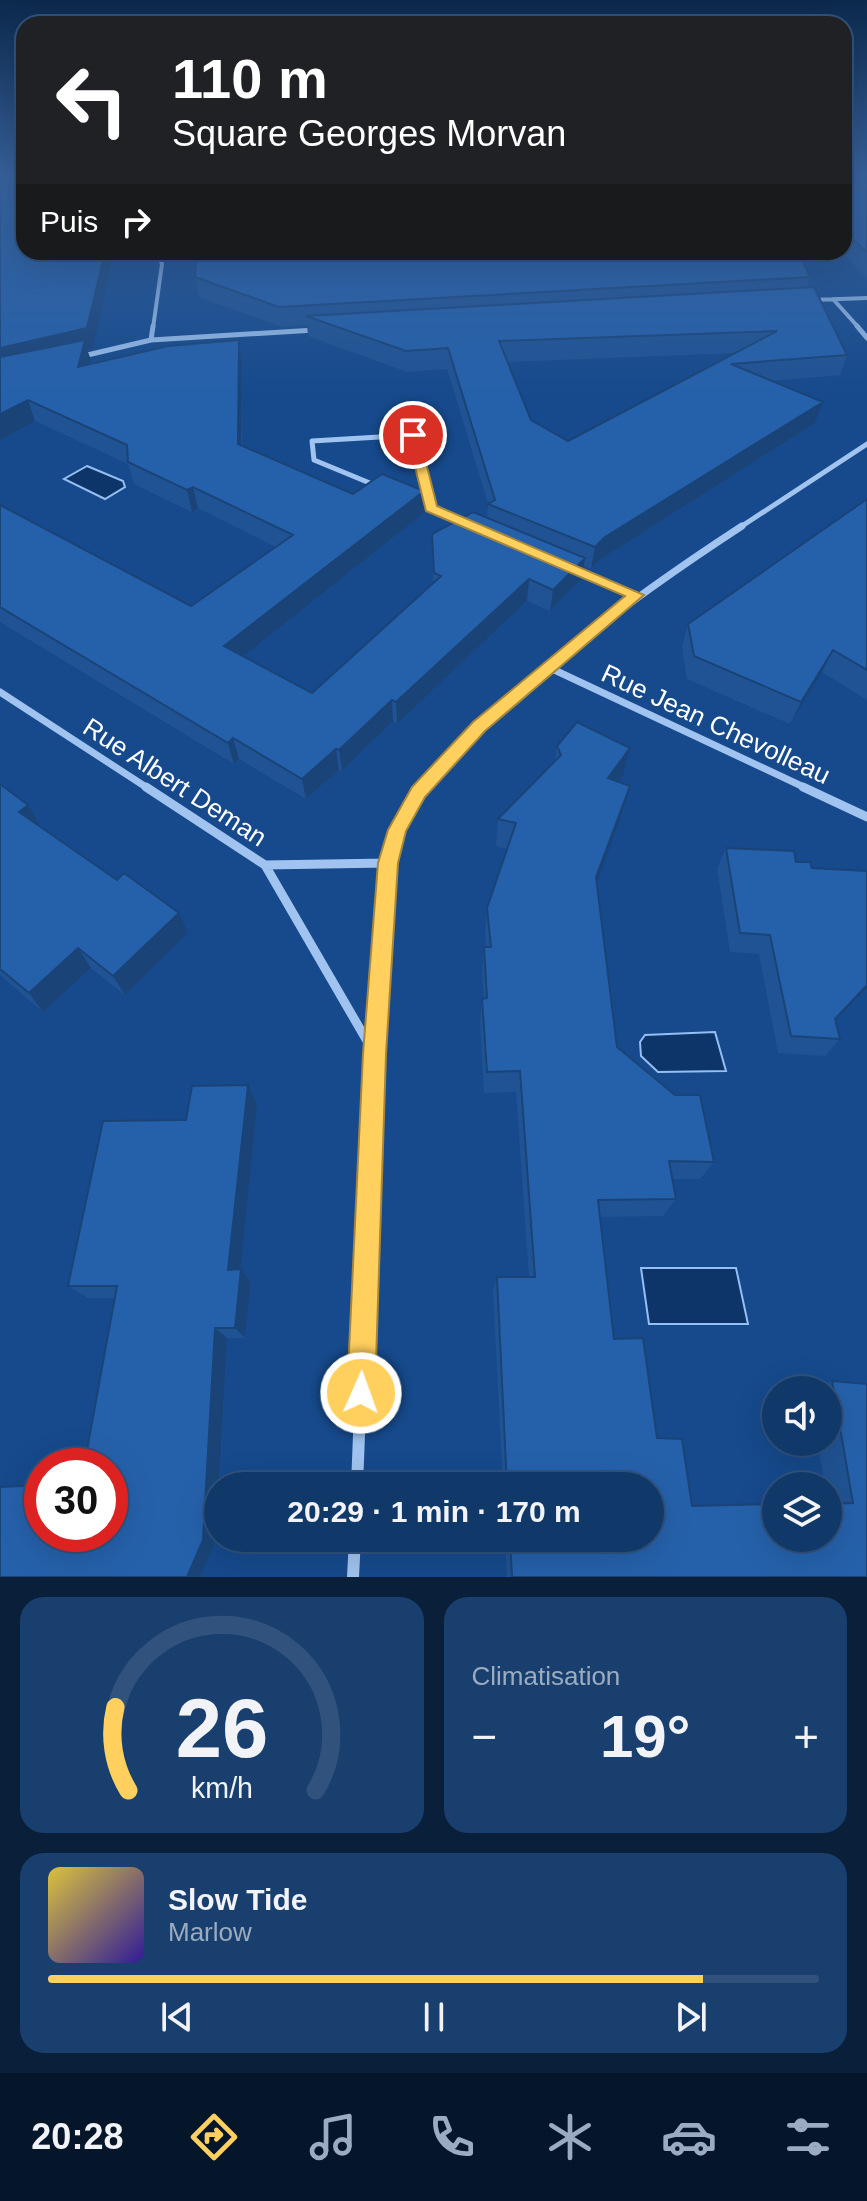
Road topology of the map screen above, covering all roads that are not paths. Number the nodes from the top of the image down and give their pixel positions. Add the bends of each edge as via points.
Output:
1 (160, 260) edge
2 (867, 298) edge
3 (833, 299) junction
4 (803, 301) edge
5 (331, 329) edge
6 (867, 338) edge
7 (151, 340) junction
8 (66, 360) edge
9 (867, 444) edge
10 (387, 490) edge
11 (402, 496) edge
12 (431, 509) junction
13 (475, 527) edge
14 (563, 564) edge
15 (636, 595) junction
16 (548, 667) junction
17 (0, 692) edge
18 (867, 817) edge
19 (388, 863) junction
20 (265, 865) junction
21 (374, 1054) junction
22 (358, 1472) edge
23 (354, 1552) edge
24 (353, 1577) edge

1 - 7 street
2 - 3 street
3 - 4 street
3 - 6 street
5 - 7 street
7 - 8 street
9 - 15 street
10 - 12 street via 314,460 312,441 413,435
11 - 12 street
12 - 13 street
14 - 15 street
15 - 16 street
16 - 18 street, Rue Jean Chevolleau
16 - 19 street via 479,726 419,792 397,830
17 - 20 street, Rue Albert Deman
19 - 20 street, Rue Albert Deman
19 - 21 street
20 - 21 street
21 - 22 street
23 - 24 street

